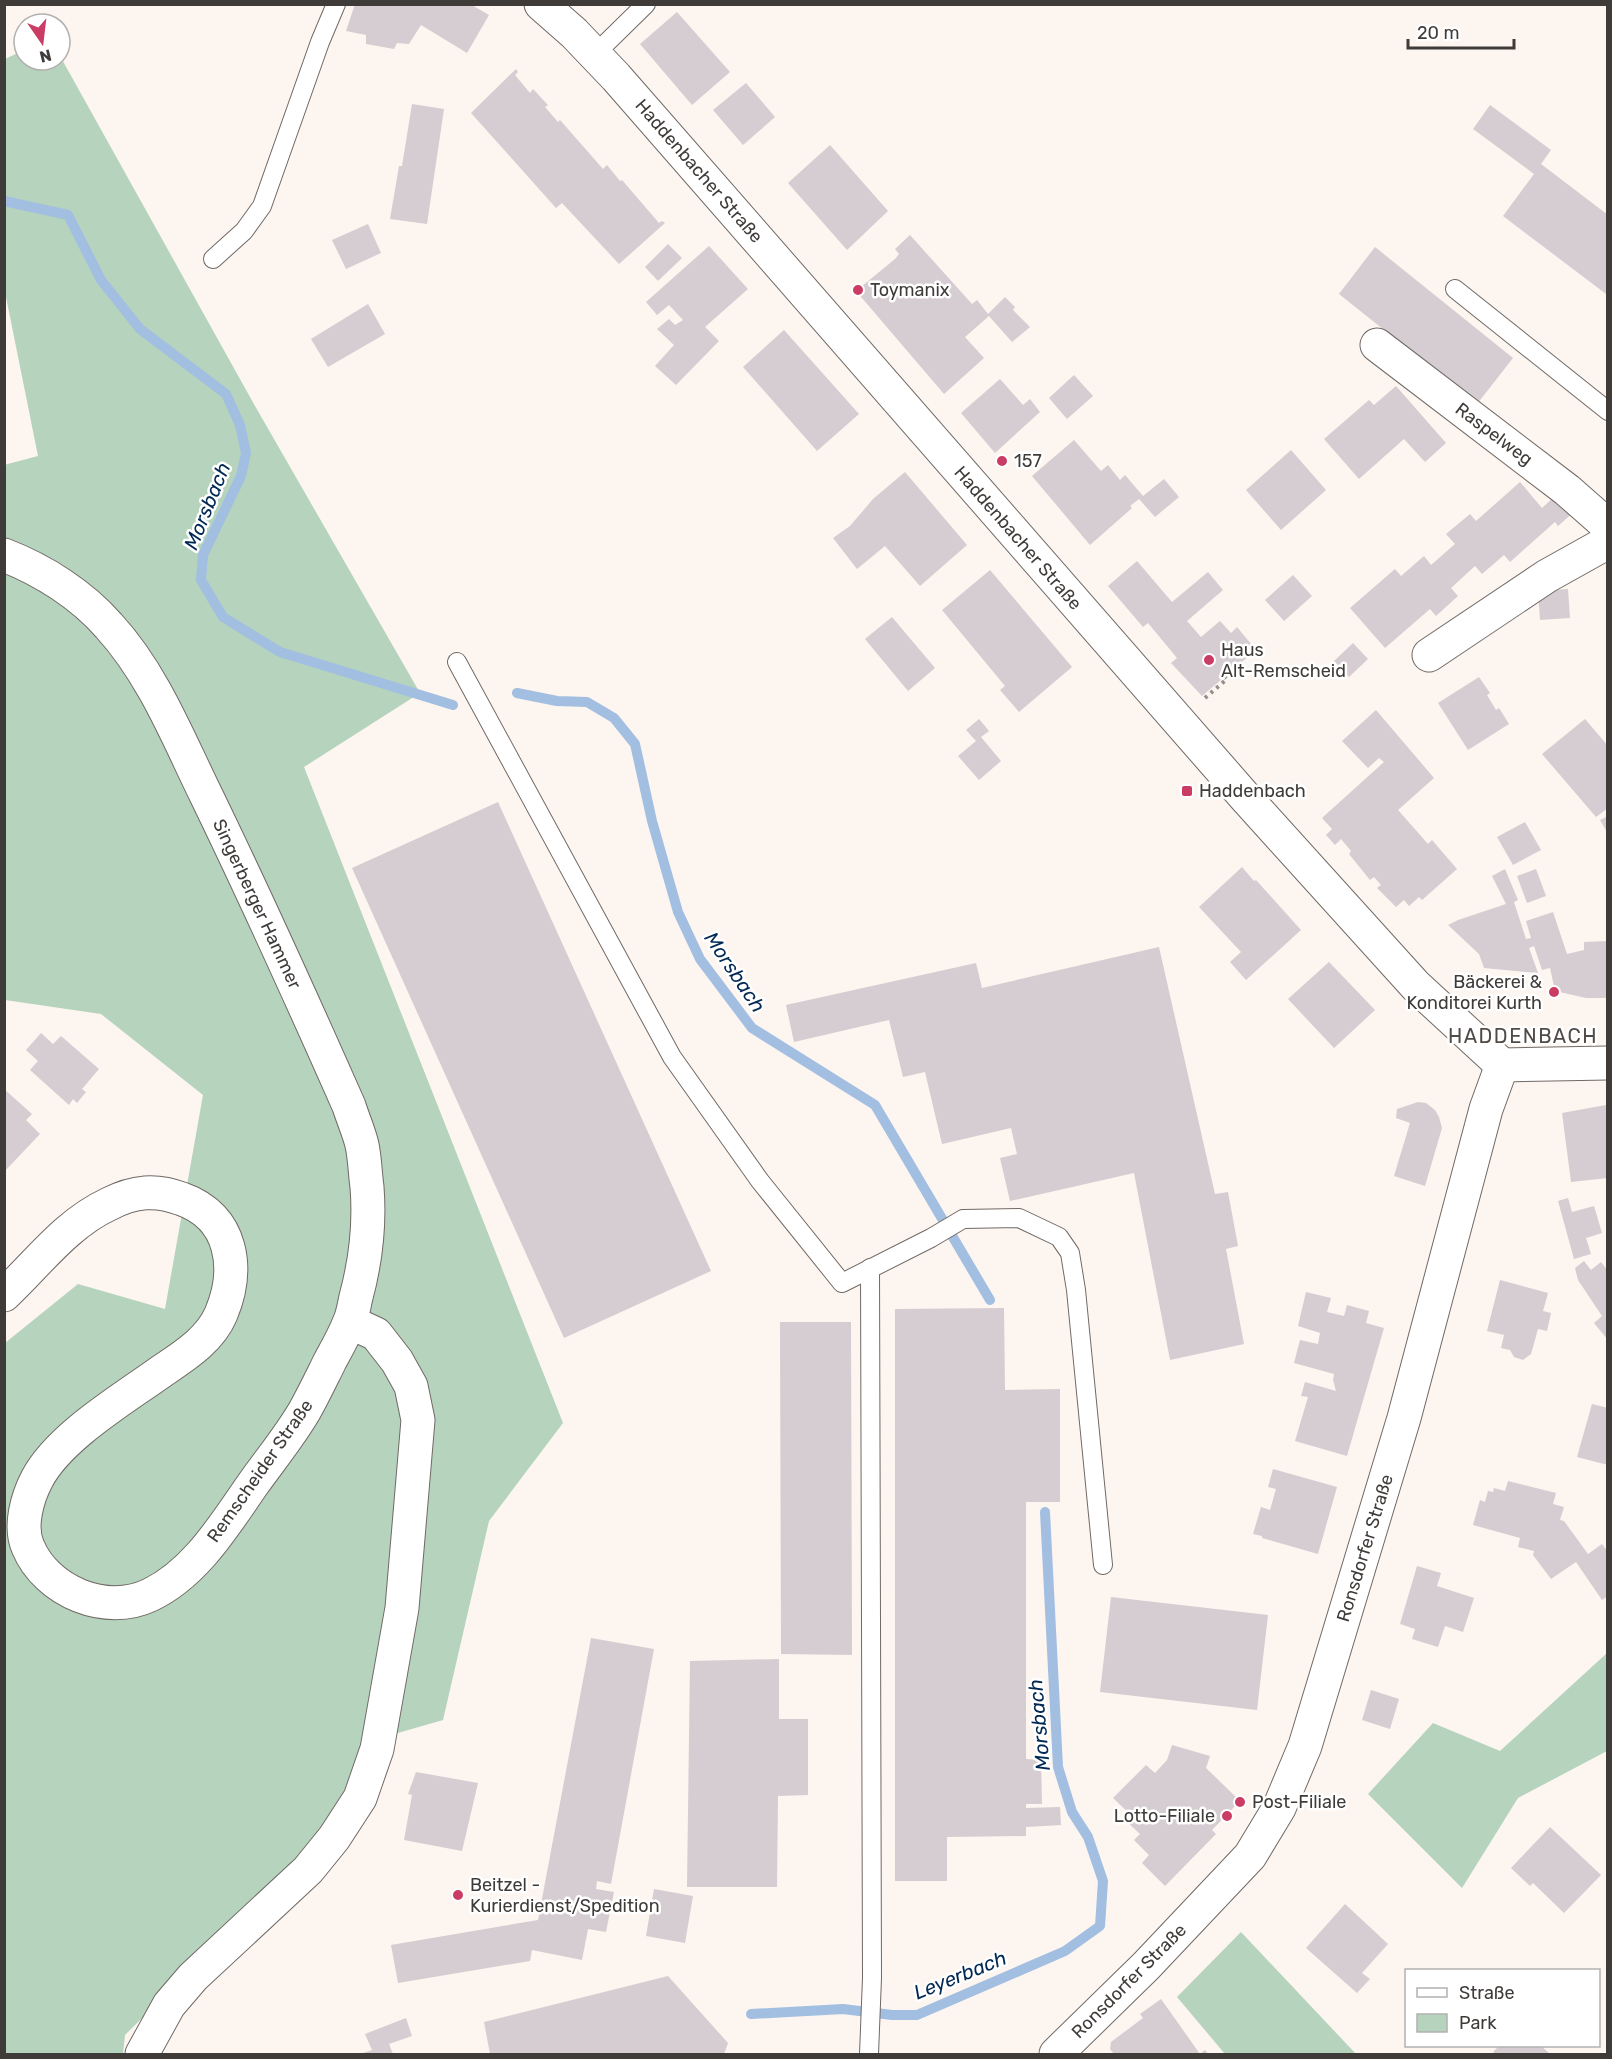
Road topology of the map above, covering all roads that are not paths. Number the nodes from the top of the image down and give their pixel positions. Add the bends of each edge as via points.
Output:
1 (336, 4) edge
2 (541, 4) edge
3 (646, 4) edge
4 (595, 54) junction
5 (213, 259) dead end
6 (1455, 289) dead end
7 (1377, 345) dead end
8 (1608, 411) edge
9 (1608, 526) edge
10 (1608, 542) edge
11 (4, 555) edge
12 (1429, 655) dead end
13 (457, 662) dead end
14 (1608, 1063) edge
15 (1502, 1065) junction
16 (870, 1268) junction
17 (4, 1294) edge
18 (350, 1322) junction
19 (1103, 1565) dead end
20 (142, 2055) edge
21 (869, 2055) edge
22 (1056, 2055) edge

1 - 5 lane via 262,206 244,231
2 - 4 main road, Haddenbacher Straße
3 - 4 lane
4 - 15 main road, Haddenbacher Straße via 1245,797 1416,986
6 - 8 lane
7 - 9 main road, Raspelweg via 1567,490
10 - 12 main road via 1547,576
11 - 18 main road, Singerberger Hammer via 40,572 80,599 129,650 176,734 290,973 349,1106 363,1148 369,1214 365,1264
13 - 16 lane via 672,1057 760,1181 842,1283
14 - 15 main road
15 - 22 main road, Ronsdorfer Straße via 1486,1109 1404,1418 1308,1735 1279,1808 1250,1856
16 - 19 lane via 963,1219 1019,1218 1059,1237 1070,1253 1076,1290
16 - 21 lane
17 - 18 main road, Remscheider Straße via 51,1245 86,1217 131,1195 155,1191 194,1203 219,1223 228,1247 232,1278 219,1319 202,1341 91,1421 53,1457 37,1479 27,1503 26,1544 39,1567 58,1584 84,1598 112,1602 134,1601 153,1593 192,1564 218,1535 305,1411
18 - 20 main road via 376,1334 397,1361 411,1386 418,1420 402,1608 377,1749 360,1798 334,1838 308,1870 193,1977 169,2006

